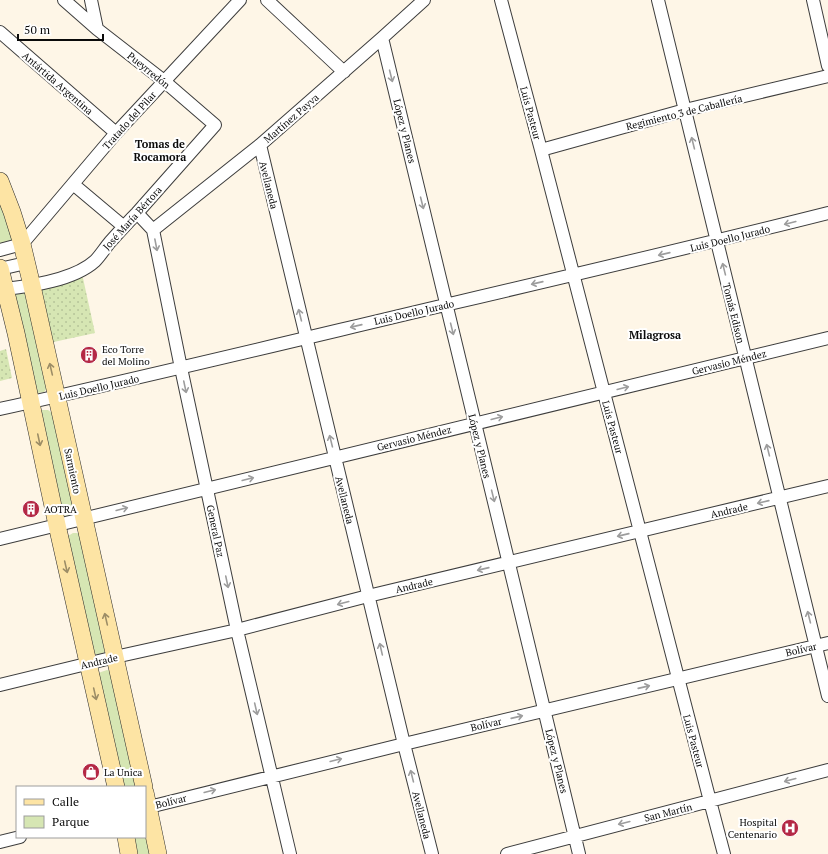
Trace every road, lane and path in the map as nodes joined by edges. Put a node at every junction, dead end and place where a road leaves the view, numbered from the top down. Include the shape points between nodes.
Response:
1 (64, 0) edge
2 (91, 0) edge
3 (240, 0) edge
4 (267, 0) edge
5 (424, 0) edge
6 (501, 0) edge
7 (658, 0) edge
8 (813, 0) edge
9 (97, 29) junction
10 (0, 32) edge
11 (382, 38) junction
12 (828, 66) edge
13 (344, 72) junction
14 (828, 76) edge
15 (164, 81) junction
16 (685, 110) junction
17 (216, 125) joint
18 (116, 133) junction
19 (260, 145) junction
20 (541, 150) junction
21 (0, 181) edge
22 (73, 184) junction
23 (137, 213) junction
24 (828, 213) edge
25 (123, 226) junction
26 (153, 230) junction
27 (717, 241) junction
28 (22, 244) junction
29 (0, 250) edge
30 (26, 263) junction
31 (0, 268) edge
32 (574, 275) junction
33 (32, 286) junction
34 (6, 289) junction
35 (446, 305) junction
36 (306, 338) junction
37 (828, 338) edge
38 (746, 358) junction
39 (181, 368) junction
40 (604, 392) junction
41 (57, 396) junction
42 (31, 402) junction
43 (0, 409) edge
44 (475, 424) junction
45 (335, 458) junction
46 (828, 486) edge
47 (206, 489) junction
48 (780, 498) junction
49 (84, 519) junction
50 (56, 525) junction
51 (640, 531) junction
52 (0, 539) edge
53 (508, 562) junction
54 (368, 596) junction
55 (238, 630) junction
56 (828, 643) edge
57 (816, 646) junction
58 (115, 657) junction
59 (88, 664) junction
60 (678, 678) junction
61 (0, 685) edge
62 (828, 696) edge
63 (544, 710) junction
64 (404, 744) junction
65 (828, 770) edge
66 (272, 776) junction
67 (116, 786) edge
68 (144, 786) edge
69 (710, 801) junction
70 (146, 802) edge
71 (574, 836) junction
72 (16, 838) edge
73 (126, 838) edge
74 (0, 842) edge
75 (130, 854) edge
76 (158, 854) edge
77 (290, 854) edge
78 (432, 854) edge
79 (507, 854) edge
80 (579, 854) edge
81 (724, 854) edge

1 - 9 street, Pueyrredón
2 - 9 street
3 - 15 street, Tratado del Pilar
4 - 13 street
5 - 11 street, Martínez Payva
6 - 20 street, Luis Pasteur
7 - 16 street, Tomás Edison
8 - 12 street
9 - 15 street, Pueyrredón
10 - 18 street, Antártida Argentina
11 - 13 street, Martínez Payva
11 -> 35 street, López y Planes
13 - 19 street, Martínez Payva
14 - 16 street, Regimiento 3 de Caballería
15 - 17 street, Pueyrredón
15 - 18 street, Tratado del Pilar
16 - 20 street, Regimiento 3 de Caballería
27 -> 16 street, Tomás Edison
17 - 23 street, José María Bértora
18 - 22 street, Tratado del Pilar
19 - 26 street, Martínez Payva
36 -> 19 street, Avellaneda
20 - 32 street, Luis Pasteur
21 - 28 main road, Sarmiento
22 - 25 street
22 - 28 street, Tratado del Pilar
23 - 25 street, José María Bértora
23 - 26 street
24 -> 27 street, Luis Doello Jurado
25 - 33 street, José María Bértora via 85,269
26 -> 39 street, General Paz
27 -> 32 street, Luis Doello Jurado
38 -> 27 street, Tomás Edison
28 - 29 street
28 - 30 main road, Sarmiento
30 - 31 street
30 - 33 main road, Sarmiento
31 - 34 main road
32 -> 35 street, Luis Doello Jurado
32 - 40 street, Luis Pasteur
33 - 34 street, José María Bértora
41 -> 33 main road, Sarmiento
34 - 42 main road
35 -> 36 street, Luis Doello Jurado
35 -> 44 street, López y Planes
36 - 39 street, Luis Doello Jurado
45 -> 36 street, Avellaneda
37 - 38 street, Gervasio Méndez
40 -> 38 street, Gervasio Méndez
48 -> 38 street, Tomás Edison
39 - 41 street, Luis Doello Jurado
39 -> 47 street, General Paz
44 -> 40 street, Gervasio Méndez
40 - 51 street, Luis Pasteur
41 - 42 street, Luis Doello Jurado
41 - 49 main road, Sarmiento
42 - 43 street, Luis Doello Jurado
42 -> 50 main road
44 - 45 street, Gervasio Méndez
44 -> 53 street, López y Planes
47 -> 45 street, Gervasio Méndez
45 - 54 street, Avellaneda
46 - 48 street, Andrade
49 -> 47 street, Gervasio Méndez
47 -> 55 street, General Paz
48 -> 51 street, Andrade
57 -> 48 street, Tomás Edison
49 - 50 street, Gervasio Méndez
58 -> 49 main road, Sarmiento
50 - 52 street, Gervasio Méndez
50 -> 59 main road
51 -> 53 street, Andrade
51 - 60 street, Luis Pasteur
53 -> 54 street, Andrade
53 - 63 street, López y Planes
54 -> 55 street, Andrade
64 -> 54 street, Avellaneda
55 - 58 street, Andrade
55 -> 66 street, General Paz
56 - 57 street, Bolívar
57 - 60 street, Bolívar
57 - 62 street, Tomás Edison
58 - 59 street, Andrade
58 - 68 main road, Sarmiento
59 - 61 street, Andrade
59 -> 67 main road
63 -> 60 street, Bolívar
60 - 69 street, Luis Pasteur
64 -> 63 street, Bolívar
63 - 71 street, López y Planes
66 -> 64 street, Bolívar
78 -> 64 street, Avellaneda
65 -> 69 street, San Martín
70 -> 66 street, Bolívar
66 - 77 street, General Paz
69 -> 71 street, San Martín
69 - 81 street, Luis Pasteur
70 - 76 main road
71 - 79 street, San Martín
71 - 80 street, López y Planes
72 - 74 street
73 - 75 main road

